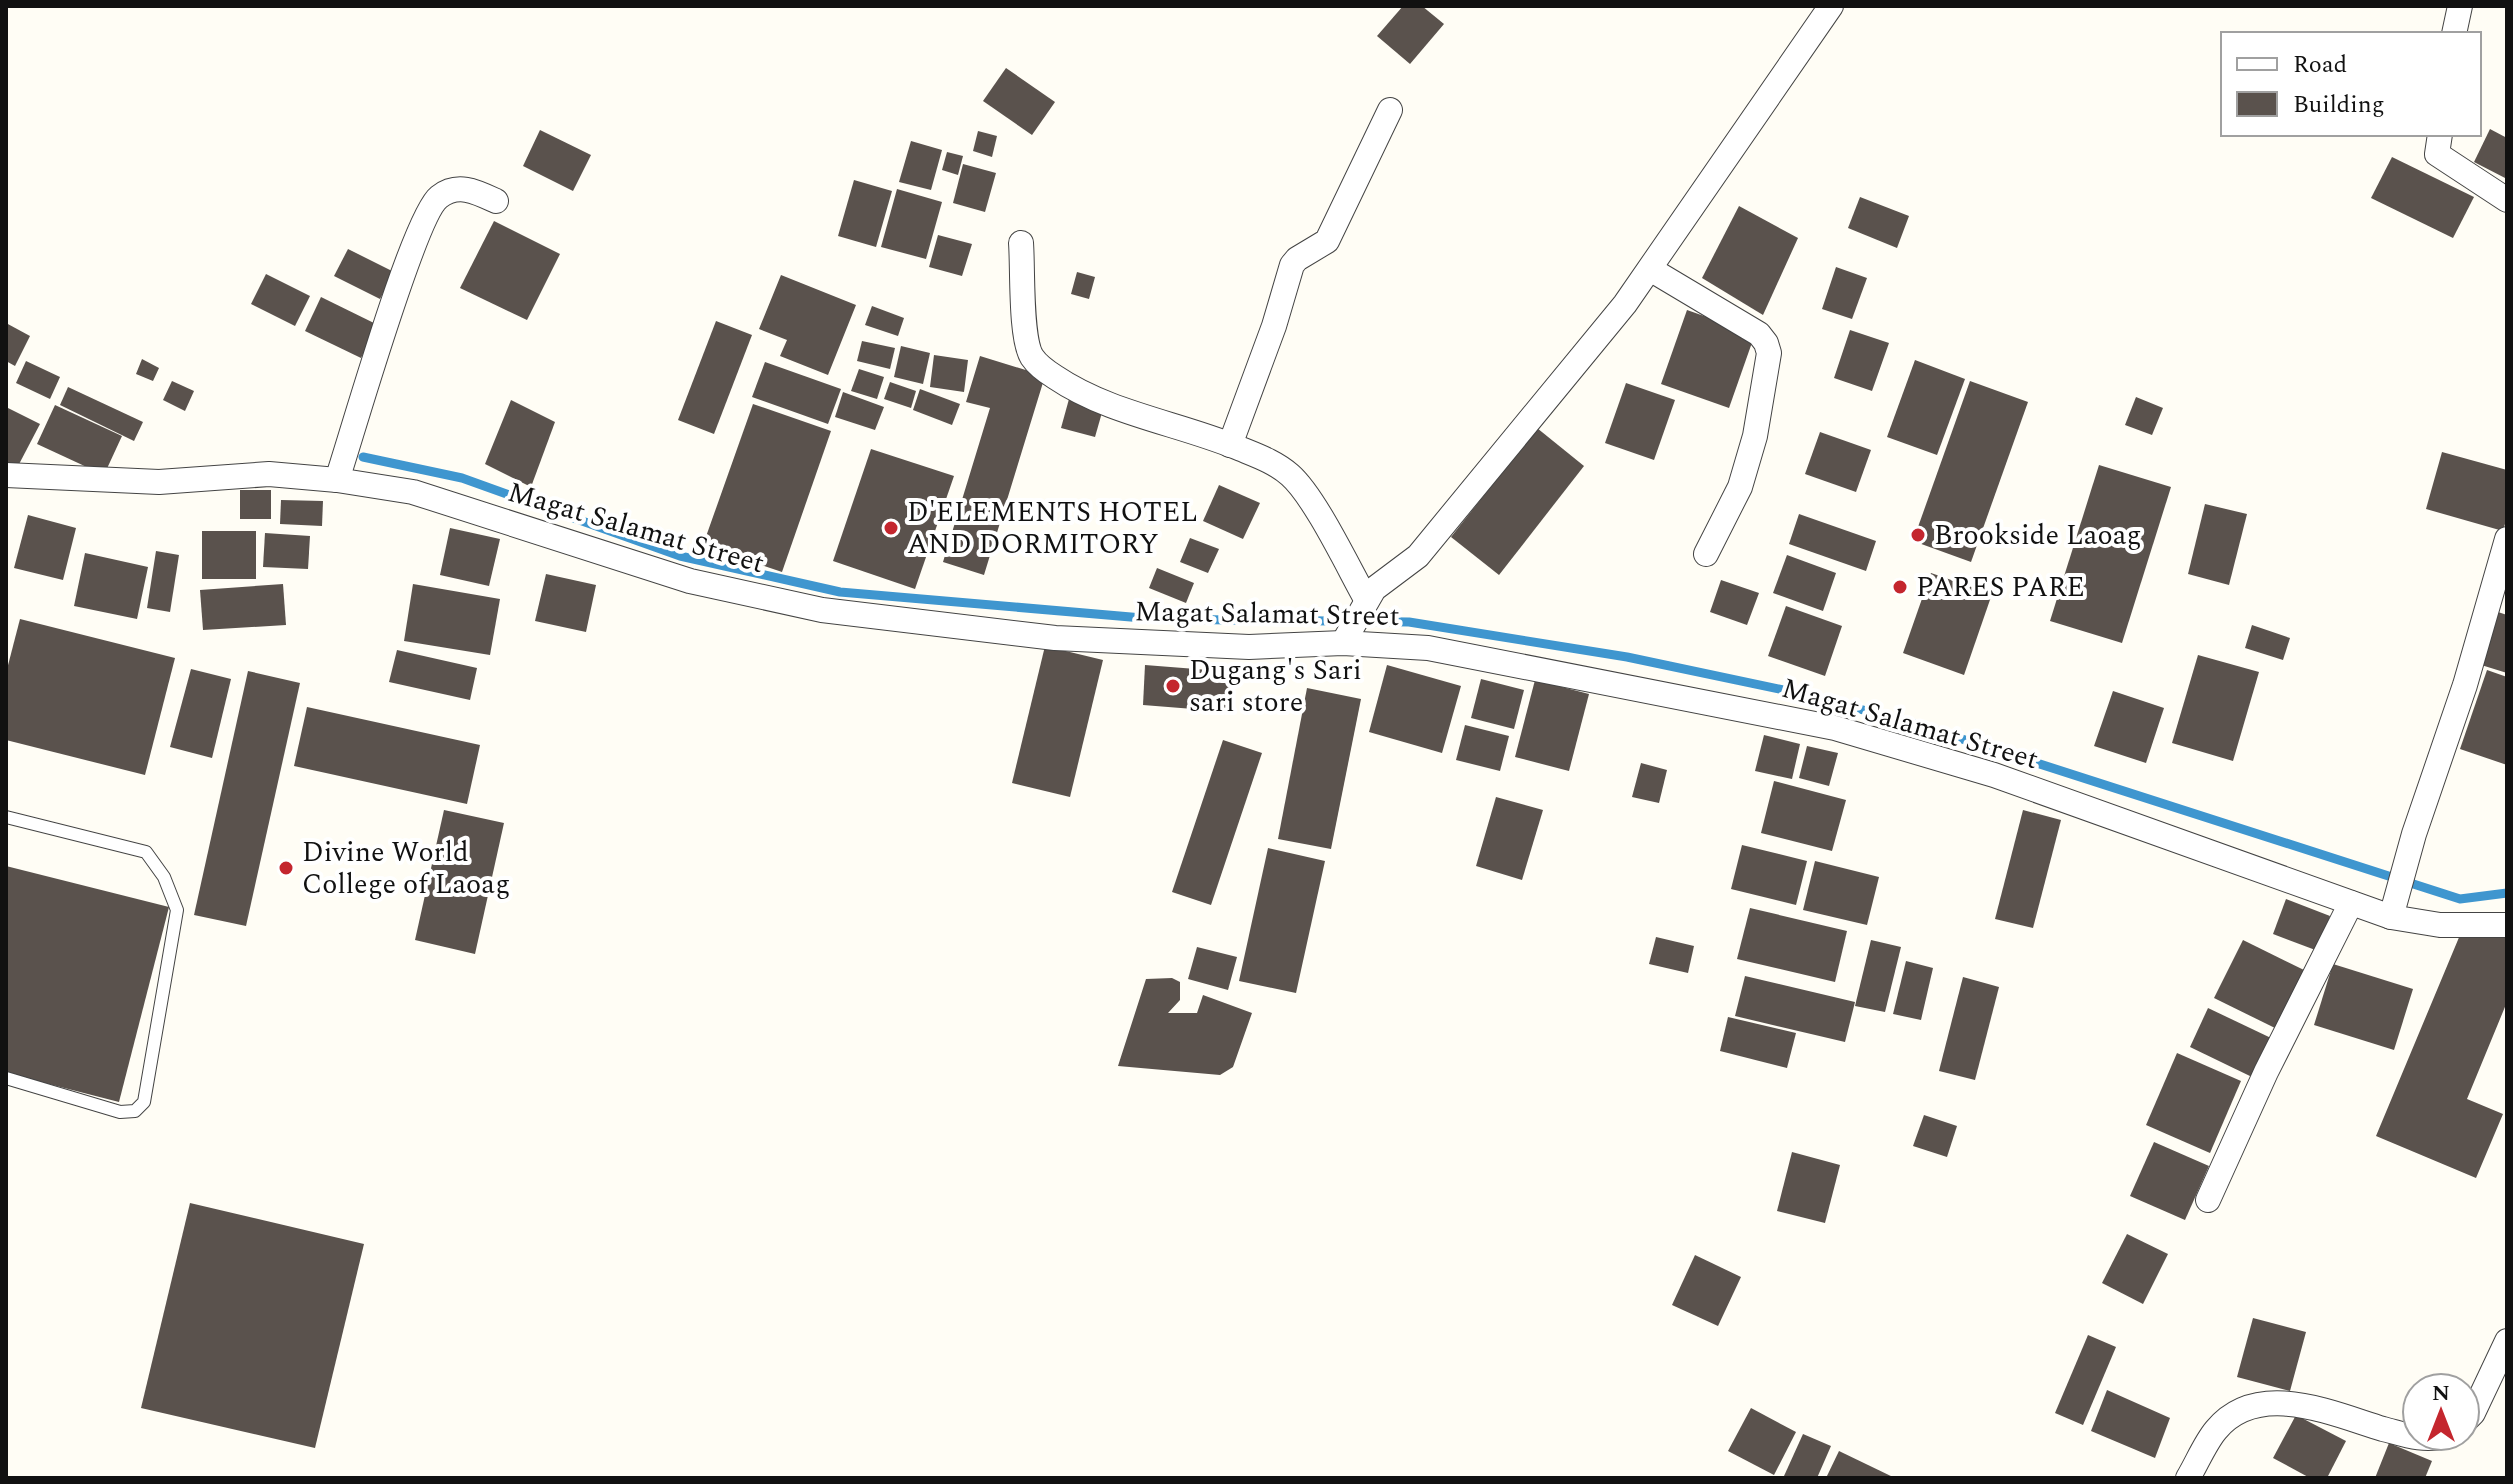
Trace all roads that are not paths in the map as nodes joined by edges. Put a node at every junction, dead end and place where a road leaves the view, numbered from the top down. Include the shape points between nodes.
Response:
1 (1831, 6) edge
2 (2460, 6) edge
3 (2454, 32) edge
4 (1390, 110) dead end
5 (2440, 136) edge
6 (2507, 200) edge
7 (496, 201) dead end
8 (1021, 243) dead end
9 (1650, 269) junction
10 (1230, 445) junction
11 (6, 475) edge
12 (337, 480) junction
13 (2507, 539) edge
14 (1706, 554) dead end
15 (1364, 604) junction
16 (1345, 639) junction
17 (6, 817) edge
18 (2351, 903) junction
19 (2394, 906) junction
20 (2507, 925) edge
21 (6, 1078) edge
22 (2208, 1200) dead end
23 (2507, 1341) edge
24 (2481, 1396) edge
25 (2401, 1434) edge
26 (2188, 1478) edge

1 - 9 street
2 - 3 street
4 - 10 street via 1327,241 1292,265
5 - 6 street via 2437,154
7 - 12 street via 471,189 453,189 428,209
8 - 10 street via 1026,337 1031,356 1042,369 1107,403
9 - 14 street via 1759,334 1769,353 1740,487
9 - 15 street via 1418,556 1374,589
10 - 15 street via 1292,476
11 - 12 street, Magat Salamat Street via 159,482 269,474
12 - 16 street, Magat Salamat Street via 413,492 690,581 822,610 1055,638 1249,647
13 - 19 street
15 - 16 street
16 - 18 street, Magat Salamat Street via 1428,648 1835,728 1994,775
17 - 21 lane via 146,852 164,877 177,910 144,1102 135,1111 120,1112
18 - 19 street, Magat Salamat Street
18 - 22 street
19 - 20 street, Magat Salamat Street via 2440,925
23 - 24 street
25 - 26 street via 2306,1406 2253,1406 2216,1430

